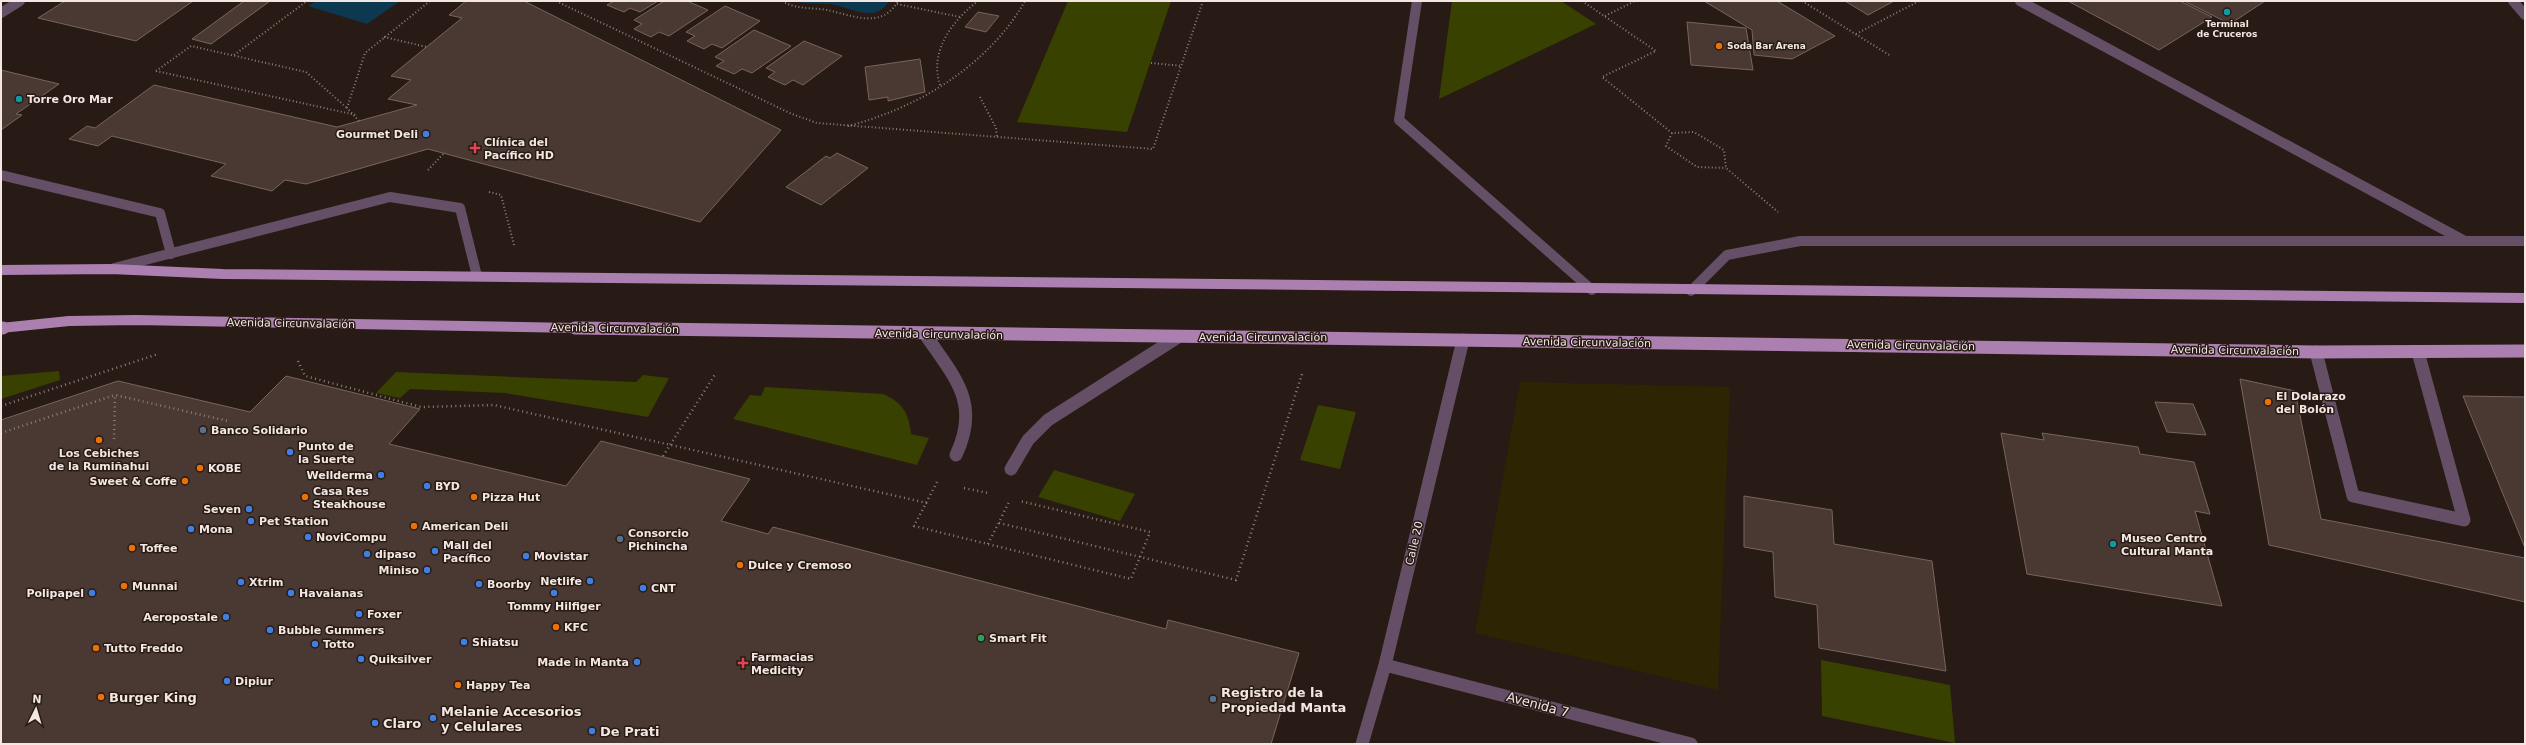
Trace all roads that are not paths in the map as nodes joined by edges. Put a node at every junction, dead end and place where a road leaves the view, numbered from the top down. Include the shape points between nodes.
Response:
1 (20, 1) edge
2 (1417, 1) edge
3 (2020, 1) edge
4 (2514, 1) edge
5 (2525, 3) edge
6 (1, 13) edge
7 (2525, 15) edge
8 (1, 175) edge
9 (2464, 240) junction
10 (2525, 241) edge
11 (171, 254) junction
12 (111, 269) junction
13 (1, 270) edge
14 (477, 276) junction
15 (1592, 290) junction
16 (1691, 291) junction
17 (2525, 298) edge
18 (1, 328) edge
19 (925, 334) junction
20 (1178, 337) junction
21 (1463, 340) junction
22 (2525, 351) edge
23 (2316, 352) junction
24 (2418, 352) junction
25 (956, 455) dead end
26 (1011, 469) dead end
27 (1385, 665) junction
28 (1362, 744) edge
29 (1691, 744) edge

1 - 6 street
2 - 15 street via 1399,120
3 - 9 street
4 - 5 street
4 - 7 street
8 - 11 street via 160,213
9 - 10 street
9 - 16 street via 1800,241 1727,255
11 - 12 street
11 - 14 street via 390,196 460,208
12 - 13 main road
12 - 14 main road via 223,274
14 - 15 main road via 939,279
15 - 16 main road
16 - 17 main road
18 - 19 main road, Avenida Circunvalación via 69,321 136,320
19 - 20 main road, Avenida Circunvalación
19 - 25 street via 965,402 967,421
20 - 21 main road, Avenida Circunvalación
20 - 26 street via 1036,428
21 - 23 main road, Avenida Circunvalación
21 - 27 street, Calle 20
22 - 24 main road, Avenida Circunvalación
23 - 24 main road, Avenida Circunvalación
23 - 24 street via 2353,496 2464,520
27 - 28 street, Calle 20
27 - 29 street, Avenida 7

